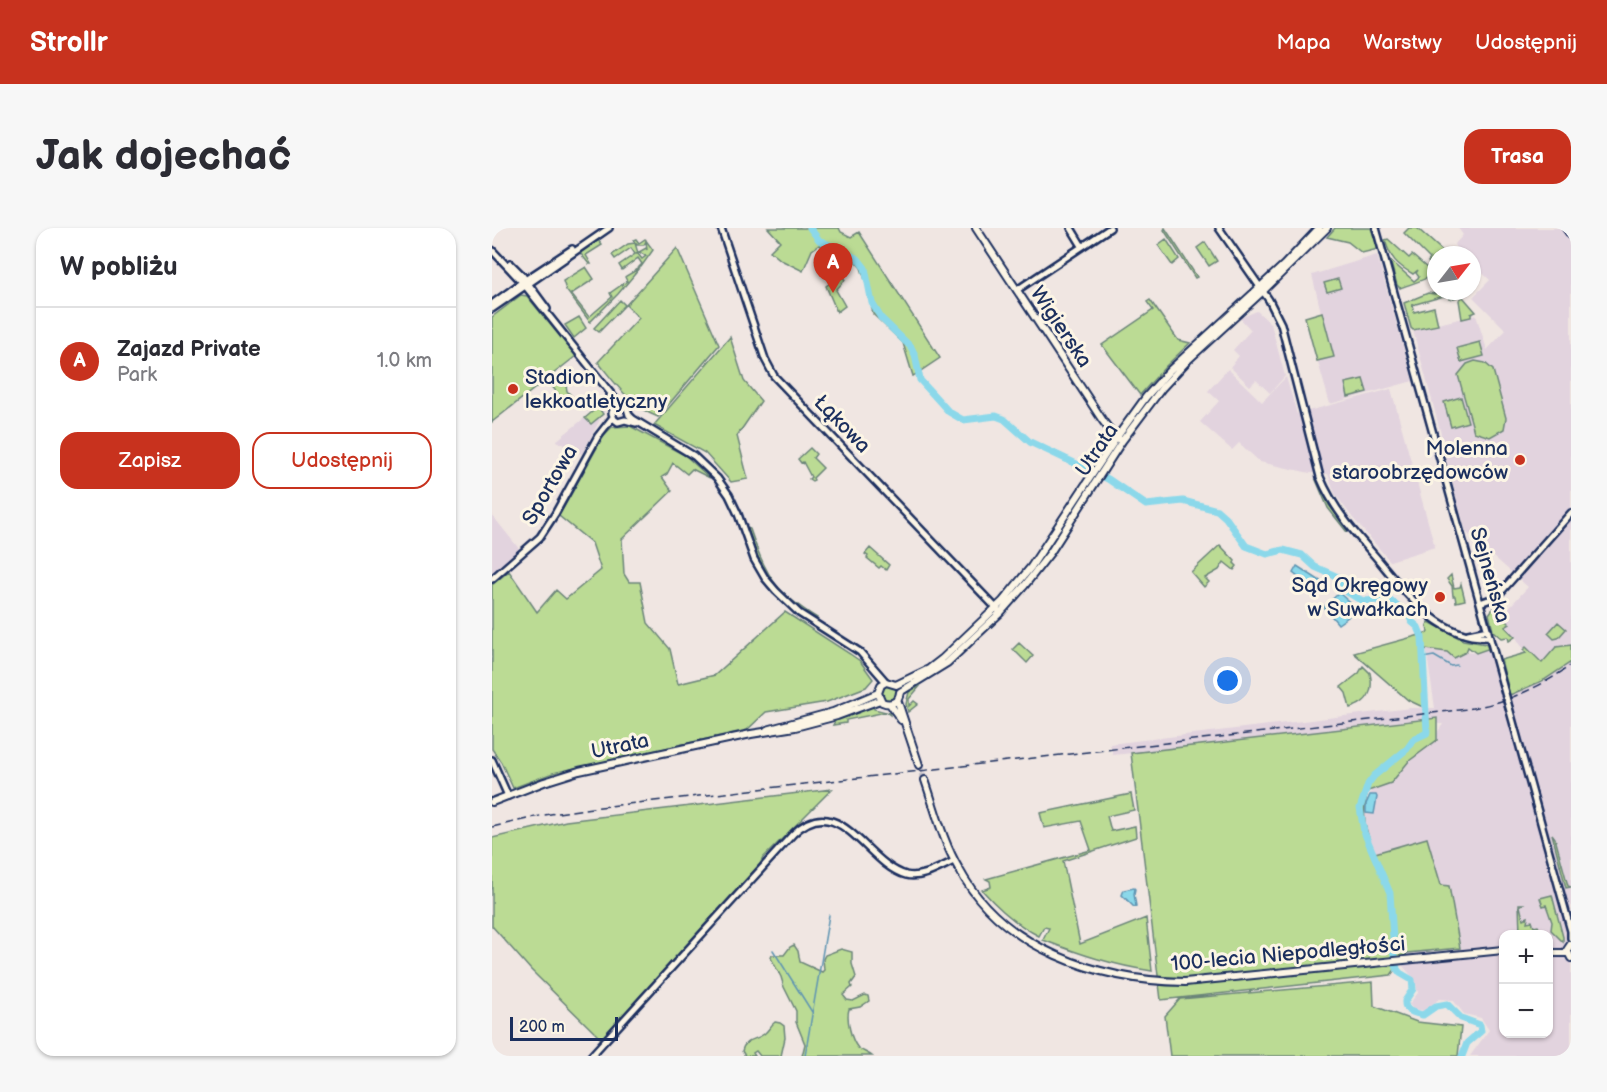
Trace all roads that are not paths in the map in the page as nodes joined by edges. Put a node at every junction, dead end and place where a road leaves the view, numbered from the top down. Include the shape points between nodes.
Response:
1 (604, 228) edge
2 (609, 228) edge
3 (721, 228) edge
4 (976, 228) edge
5 (1071, 228) edge
6 (1110, 228) edge
7 (1219, 228) edge
8 (1319, 228) edge
9 (1327, 228) edge
10 (1376, 228) edge
11 (1566, 228) edge
12 (1571, 236) edge
13 (1082, 246) junction
14 (492, 248) edge
15 (525, 283) junction
16 (1017, 290) junction
17 (1261, 290) junction
18 (492, 304) edge
19 (492, 309) edge
20 (617, 406) junction
21 (627, 418) junction
22 (615, 419) junction
23 (1120, 439) junction
24 (1571, 513) edge
25 (492, 579) edge
26 (1480, 603) junction
27 (998, 610) junction
28 (1488, 630) junction
29 (1458, 631) junction
30 (1490, 637) junction
31 (884, 684) junction
32 (896, 685) junction
33 (900, 692) junction
34 (879, 696) junction
35 (897, 699) junction
36 (890, 704) junction
37 (911, 742) junction
38 (492, 760) edge
39 (919, 765) tunnel mouth
40 (925, 780) tunnel mouth
41 (508, 796) junction
42 (492, 802) edge
43 (954, 861) junction
44 (1571, 931) edge
45 (1571, 938) edge
46 (1499, 950) edge
47 (1568, 951) edge
48 (1553, 952) edge
49 (591, 1056) edge

1 - 15 street
2 - 15 street
3 - 27 street, Łąkowa via 774,376
4 - 16 main road, Wigierska
5 - 13 street
6 - 13 street
7 - 17 street
8 - 17 main road, Utrata
9 - 17 main road, Utrata
10 - 26 street, Sejneńska
11 - 12 street
13 - 16 street
14 - 15 street
15 - 18 street
15 - 19 street
15 - 20 street
16 - 23 main road, Wigierska via 1103,421
17 - 23 main road, Utrata via 1174,375
17 - 29 street via 1281,324 1328,497 1418,607
20 - 21 street via 627,408
20 - 22 street
21 - 22 street
21 - 31 street via 688,452 713,473 733,502 754,559 770,585 799,613 860,652
22 - 25 street, Sportowa via 598,436 540,537
23 - 27 main road, Utrata via 1050,553 1026,585
24 - 26 street via 1500,593
26 - 28 street, Sejneńska
27 - 32 main road, Utrata via 942,659
27 - 33 main road, Utrata via 946,663
28 - 29 street via 1472,634
28 - 30 street, Sejneńska
29 - 30 street via 1472,637
30 - 44 street, Sejneńska
31 - 32 main road
31 - 34 main road
32 - 33 main road
33 - 35 main road
34 - 36 main road
34 - 41 main road, Utrata via 810,723 579,771
35 - 36 main road
35 - 37 main road
36 - 37 main road
37 - 39 main road
38 - 41 street
40 - 43 main road, 100-lecia Niepodległości
41 - 42 main road, Utrata
43 - 46 main road, 100-lecia Niepodległości via 982,903 1014,932 1098,970 1156,982
43 - 49 street via 918,876 905,875 840,824 823,819 804,825
44 - 45 street, Sejneńska
47 - 48 main road

